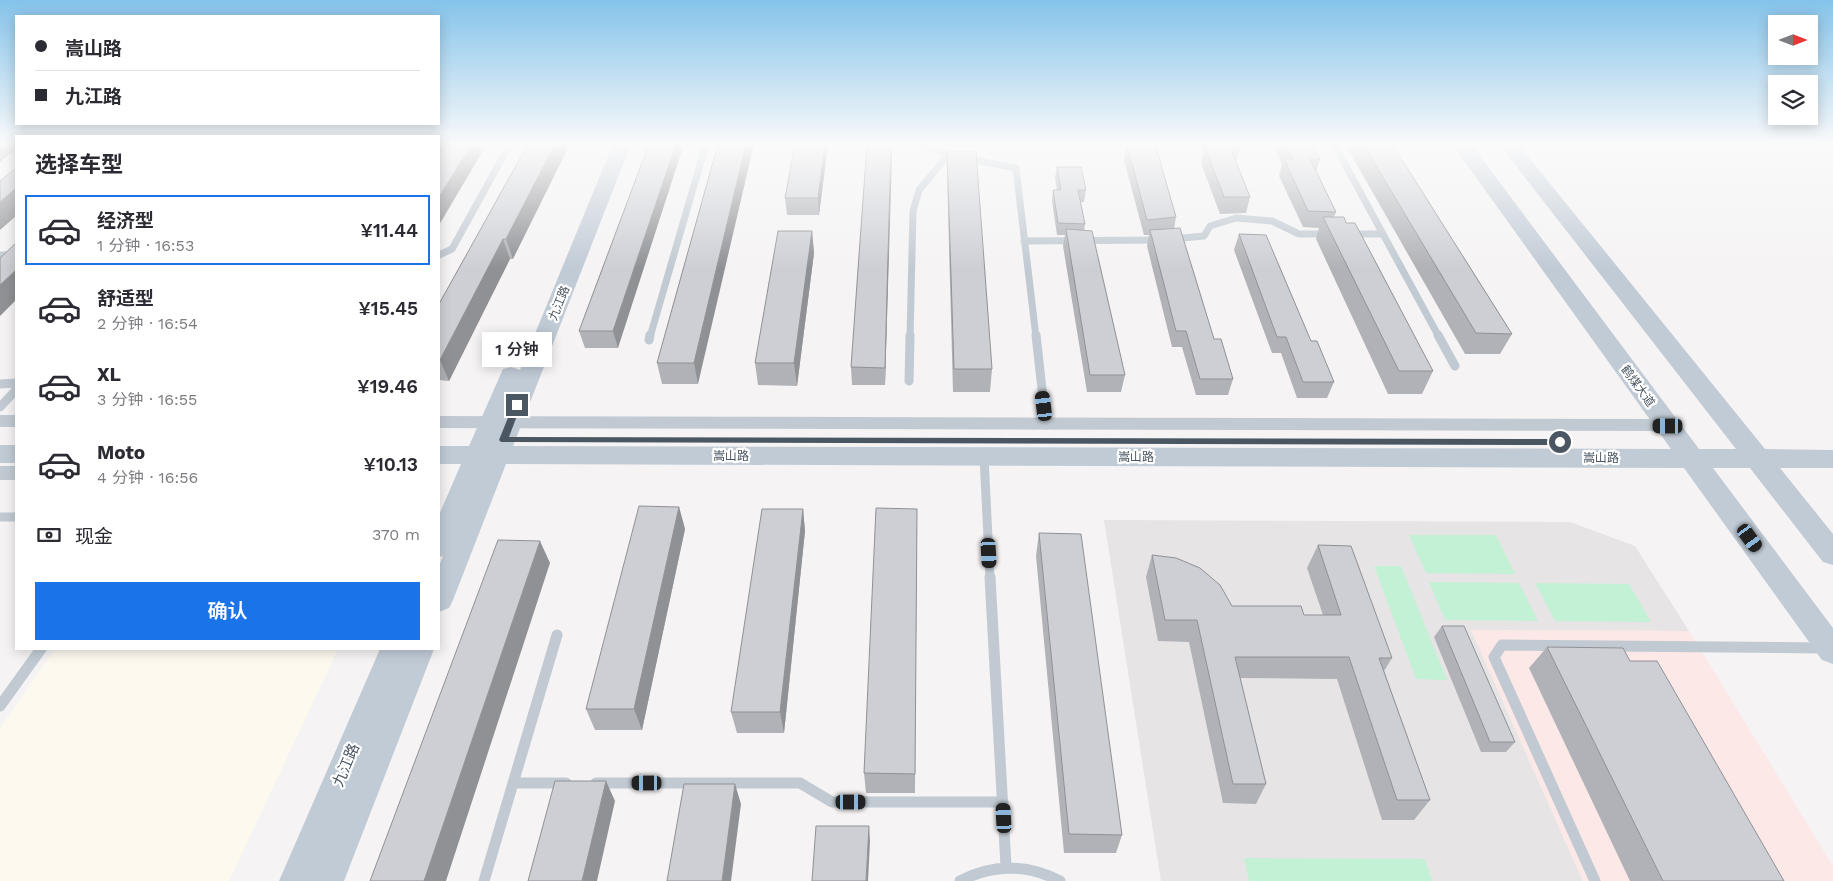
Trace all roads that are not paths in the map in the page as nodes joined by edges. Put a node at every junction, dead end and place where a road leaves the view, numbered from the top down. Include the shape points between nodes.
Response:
1 (487, 185) edge
2 (590, 185) edge
3 (602, 185) edge
4 (694, 185) edge
5 (923, 185) edge
6 (1018, 185) edge
7 (1356, 185) edge
8 (1491, 185) edge
9 (1541, 185) edge
10 (1336, 234) edge
11 (1346, 234) edge
12 (1383, 234) junction
13 (1024, 241) junction
14 (440, 254) edge
15 (0, 255) edge
16 (15, 255) edge
17 (648, 340) dead end
18 (1455, 366) dead end
19 (909, 381) dead end
20 (15, 383) edge
21 (0, 384) edge
22 (15, 391) edge
23 (0, 407) edge
24 (0, 421) edge
25 (15, 421) edge
26 (440, 423) edge
27 (1046, 425) junction
28 (0, 439) edge
29 (15, 439) edge
30 (1680, 442) junction
31 (1833, 443) edge
32 (473, 445) edge
33 (1751, 451) junction
34 (0, 454) edge
35 (15, 454) edge
36 (984, 457) junction
37 (1833, 459) edge
38 (0, 473) edge
39 (15, 473) edge
40 (8, 517) edge
41 (0, 526) edge
42 (440, 543) edge
43 (1833, 554) edge
44 (440, 595) edge
45 (557, 634) dead end
46 (1832, 649) edge
47 (40, 650) edge
48 (396, 650) edge
49 (419, 650) edge
50 (0, 706) edge
51 (513, 783) junction
52 (1003, 802) junction
53 (1006, 866) junction
54 (298, 881) edge
55 (326, 881) edge
56 (484, 881) edge
57 (960, 881) edge
58 (1060, 881) edge
59 (1595, 881) edge

1 - 14 lane via 452,249
2 - 32 street, 九江路
3 - 32 street, 九江路
4 - 17 lane
5 - 19 lane via 912,211
6 - 13 lane
7 - 12 lane
8 - 30 street, 鹤煤大道
9 - 33 street
10 - 13 lane via 1299,234 1272,221 1236,218 1210,226 1204,236 1140,241
11 - 12 lane
12 - 18 lane
13 - 27 lane
15 - 16 lane
20 - 21 lane
22 - 23 lane
24 - 25 street
26 - 32 street
27 - 30 street
27 - 32 street
28 - 29 street
30 - 32 street, 嵩山路
30 - 33 street, 嵩山路
30 - 36 street, 嵩山路
30 - 46 street, 鹤煤大道
31 - 33 street, 嵩山路
32 - 36 street, 嵩山路
32 - 42 street, 九江路
32 - 44 street, 九江路
33 - 37 street, 嵩山路
33 - 43 street
34 - 35 street
36 - 52 lane
38 - 39 street
40 - 41 lane
45 - 51 lane
46 - 59 lane via 1502,646 1494,657
47 - 50 lane
48 - 54 street, 九江路
49 - 55 street, 九江路
51 - 52 lane via 800,783 832,802
51 - 56 lane
52 - 53 lane
53 - 57 lane via 971,874
53 - 58 lane via 1051,875

